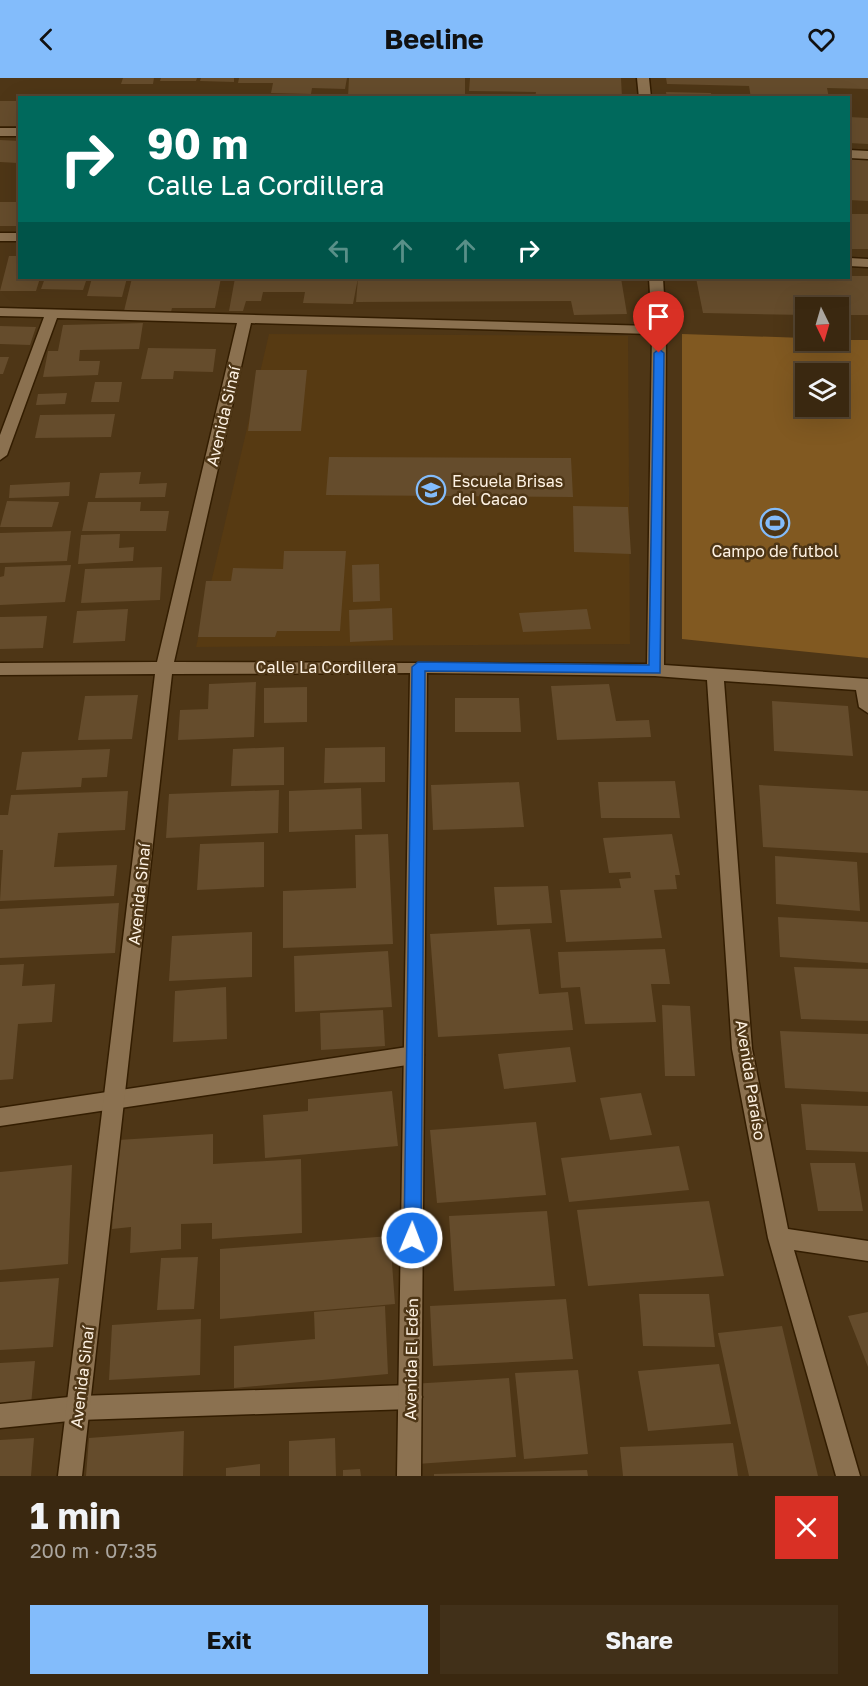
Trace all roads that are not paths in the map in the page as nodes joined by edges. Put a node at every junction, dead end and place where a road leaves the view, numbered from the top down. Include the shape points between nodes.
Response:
1 (644, 78) edge
2 (645, 96) edge
3 (0, 132) edge
4 (18, 132) edge
5 (850, 154) edge
6 (868, 154) edge
7 (0, 237) edge
8 (18, 237) edge
9 (850, 262) edge
10 (868, 263) edge
11 (656, 279) edge
12 (0, 312) edge
13 (52, 313) junction
14 (246, 319) junction
15 (659, 330) junction
16 (0, 455) edge
17 (418, 667) junction
18 (0, 669) edge
19 (164, 669) junction
20 (655, 670) junction
21 (716, 674) junction
22 (866, 685) edge
23 (868, 707) edge
24 (414, 1055) junction
25 (116, 1099) junction
26 (0, 1118) edge
27 (779, 1238) junction
28 (868, 1251) edge
29 (410, 1397) junction
30 (79, 1408) junction
31 (0, 1416) edge
32 (70, 1476) edge
33 (409, 1476) edge
34 (848, 1476) edge

1 - 2 street
3 - 4 street
5 - 6 street
7 - 8 street
9 - 10 street
11 - 15 street
12 - 13 street
13 - 14 street
13 - 16 street
14 - 15 street
14 - 19 street, Avenida Sinaí
15 - 20 street
17 - 19 street, Calle La Cordillera
17 - 20 street, Calle La Cordillera
17 - 24 street, Avenida El Edén
18 - 19 street, Calle La Cordillera
19 - 25 street, Avenida Sinaí
20 - 21 street, Calle La Cordillera
21 - 22 street, Calle La Cordillera
21 - 27 street, Avenida Paraíso via 742,1049
22 - 23 street
24 - 25 street
24 - 29 street, Avenida El Edén
25 - 26 street
25 - 30 street, Avenida Sinaí
27 - 28 street
27 - 34 street, Avenida Paraíso
29 - 30 street
29 - 33 street, Avenida El Edén
30 - 31 street
30 - 32 street, Avenida Sinaí

